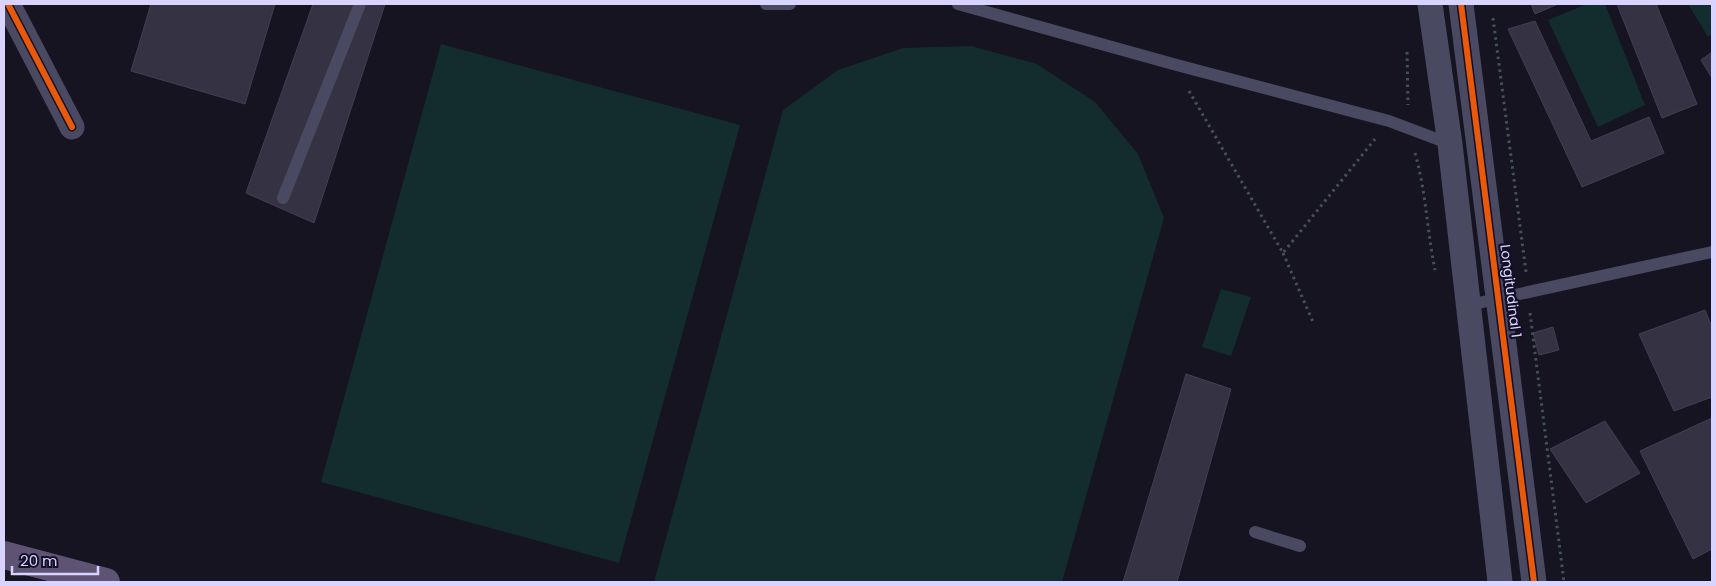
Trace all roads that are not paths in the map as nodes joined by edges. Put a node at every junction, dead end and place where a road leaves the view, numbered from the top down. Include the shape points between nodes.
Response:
1 (8, 4) edge
2 (360, 4) edge
3 (766, 4) edge
4 (790, 4) edge
5 (958, 4) edge
6 (1430, 4) edge
7 (1461, 4) edge
8 (72, 127) dead end
9 (1450, 144) junction
10 (283, 198) dead end
11 (1712, 252) edge
12 (1500, 298) junction
13 (1469, 305) junction
14 (1255, 532) dead end
15 (1300, 546) dead end
16 (4, 555) edge
17 (106, 582) edge
18 (1500, 582) edge
19 (1534, 582) edge

1 - 8 street
2 - 10 lane
3 - 4 lane
5 - 9 lane via 1389,121
6 - 9 street
7 - 12 street, Longitudinal 1
9 - 13 street
11 - 12 lane
12 - 13 lane
12 - 19 street, Longitudinal 1
13 - 18 street
14 - 15 lane
16 - 17 main road

